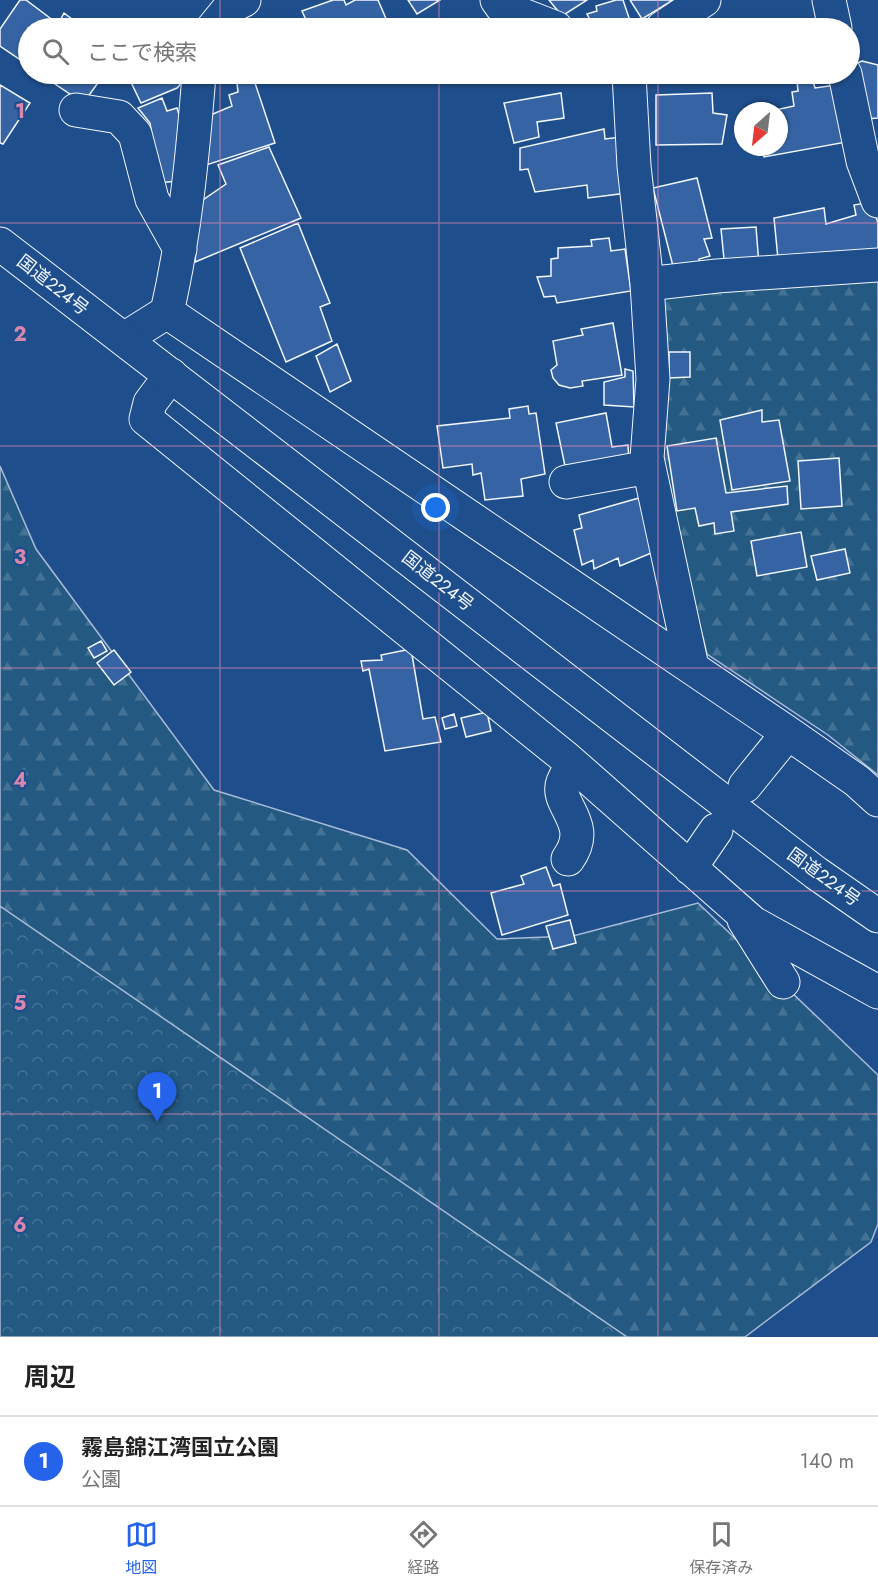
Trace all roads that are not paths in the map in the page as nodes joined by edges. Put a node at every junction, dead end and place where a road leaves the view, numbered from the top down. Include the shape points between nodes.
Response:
1 (243, 0) edge
2 (497, 0) edge
3 (704, 0) edge
4 (829, 0) edge
5 (221, 18) edge
6 (530, 18) edge
7 (677, 18) edge
8 (833, 18) edge
9 (198, 84) edge
10 (629, 84) edge
11 (847, 84) edge
12 (76, 110) dead end
13 (878, 201) edge
14 (0, 244) edge
15 (180, 249) junction
16 (878, 266) edge
17 (647, 284) junction
18 (167, 312) junction
19 (124, 339) junction
20 (171, 375) junction
21 (649, 467) junction
22 (566, 482) dead end
23 (692, 667) junction
24 (788, 733) junction
25 (574, 765) junction
26 (871, 783) edge
27 (746, 786) dead end
28 (716, 830) dead end
29 (568, 859) dead end
30 (690, 868) junction
31 (736, 908) junction
32 (878, 916) edge
33 (783, 982) dead end
34 (878, 992) edge

1 - 5 main road
2 - 6 main road via 502,7
3 - 7 main road
4 - 8 main road
9 - 15 main road
10 - 17 main road
11 - 13 main road via 863,161
12 - 15 main road via 118,117 135,134 152,199
14 - 19 main road, 国道224号
15 - 18 main road
16 - 17 main road
17 - 21 main road via 653,379
18 - 19 main road
18 - 23 main road
19 - 20 main road, 国道224号
20 - 25 main road via 150,403 146,419
20 - 32 main road, 国道224号 via 816,873
21 - 22 main road
21 - 23 main road
23 - 24 main road
24 - 26 main road
24 - 27 main road
25 - 29 main road via 562,783 563,797 575,819 577,839
25 - 30 main road
28 - 30 main road
30 - 31 main road
31 - 33 main road
31 - 34 main road via 753,924

